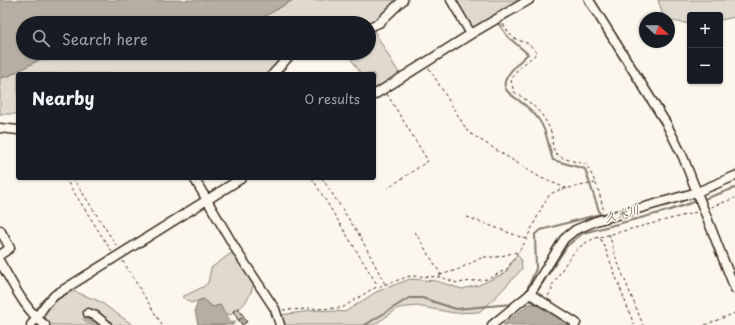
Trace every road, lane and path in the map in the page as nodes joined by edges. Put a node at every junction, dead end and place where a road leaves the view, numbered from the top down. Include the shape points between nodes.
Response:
1 (403, 0) edge
2 (451, 0) edge
3 (529, 0) edge
4 (589, 0) edge
5 (499, 17) junction
6 (376, 24) edge
7 (471, 34) junction
8 (286, 60) edge
9 (425, 63) junction
10 (275, 72) edge
11 (384, 89) junction
12 (376, 94) edge
13 (0, 128) edge
14 (16, 130) edge
15 (735, 176) edge
16 (66, 180) edge
17 (74, 180) edge
18 (195, 180) edge
19 (239, 180) edge
20 (313, 180) edge
21 (323, 180) edge
22 (596, 183) junction
23 (388, 188) dead end
24 (569, 189) junction
25 (697, 193) junction
26 (735, 198) edge
27 (207, 200) junction
28 (704, 210) junction
29 (467, 218) dead end
30 (605, 218) junction
31 (0, 230) edge
32 (415, 232) dead end
33 (609, 233) junction
34 (599, 237) junction
35 (526, 239) junction
36 (518, 252) junction
37 (0, 255) edge
38 (119, 255) junction
39 (0, 262) edge
40 (440, 275) junction
41 (440, 277) junction
42 (386, 284) junction
43 (378, 286) junction
44 (735, 289) edge
45 (530, 294) junction
46 (544, 302) junction
47 (276, 311) junction
48 (88, 313) dead end
49 (735, 313) edge
50 (33, 321) edge
51 (45, 325) edge
52 (107, 325) edge
53 (162, 325) edge
54 (280, 325) edge
55 (492, 325) edge
56 (575, 325) edge
57 (634, 325) edge
58 (643, 325) edge
59 (705, 325) edge

1 - 6 street
2 - 7 street
3 - 5 street
4 - 25 street via 666,123
5 - 7 street
5 - 22 path via 512,36 529,44 537,54 515,73 511,81 514,92 534,104 542,115 551,132 556,153 587,165
7 - 9 street
8 - 10 street
9 - 11 street
9 - 24 path via 468,132 541,178
11 - 12 street
11 - 23 path via 428,161
13 - 14 street
15 - 25 street
16 - 38 path
17 - 38 path via 112,239
18 - 27 street
19 - 27 street
20 - 43 path
21 - 42 path via 361,238
22 - 24 path
22 - 30 path
24 - 35 path via 553,192 547,197
25 - 28 street
25 - 30 street
26 - 28 path
27 - 38 street
27 - 47 street
28 - 33 path
28 - 44 street
29 - 35 path
30 - 45 street via 580,226 568,234
31 - 37 street via 10,248
32 - 40 path
33 - 34 path
33 - 58 path via 616,258
34 - 46 path via 584,242 574,250
34 - 57 path
35 - 36 path
36 - 40 path via 483,257
36 - 41 path via 507,269 488,280 457,284
38 - 50 street via 55,295
38 - 53 path
39 - 50 street
40 - 41 path
41 - 42 path via 410,276
42 - 43 path
43 - 47 path via 342,308
45 - 46 street
45 - 55 street
46 - 56 street via 576,323
47 - 54 street
48 - 52 street
49 - 59 path
50 - 51 street

